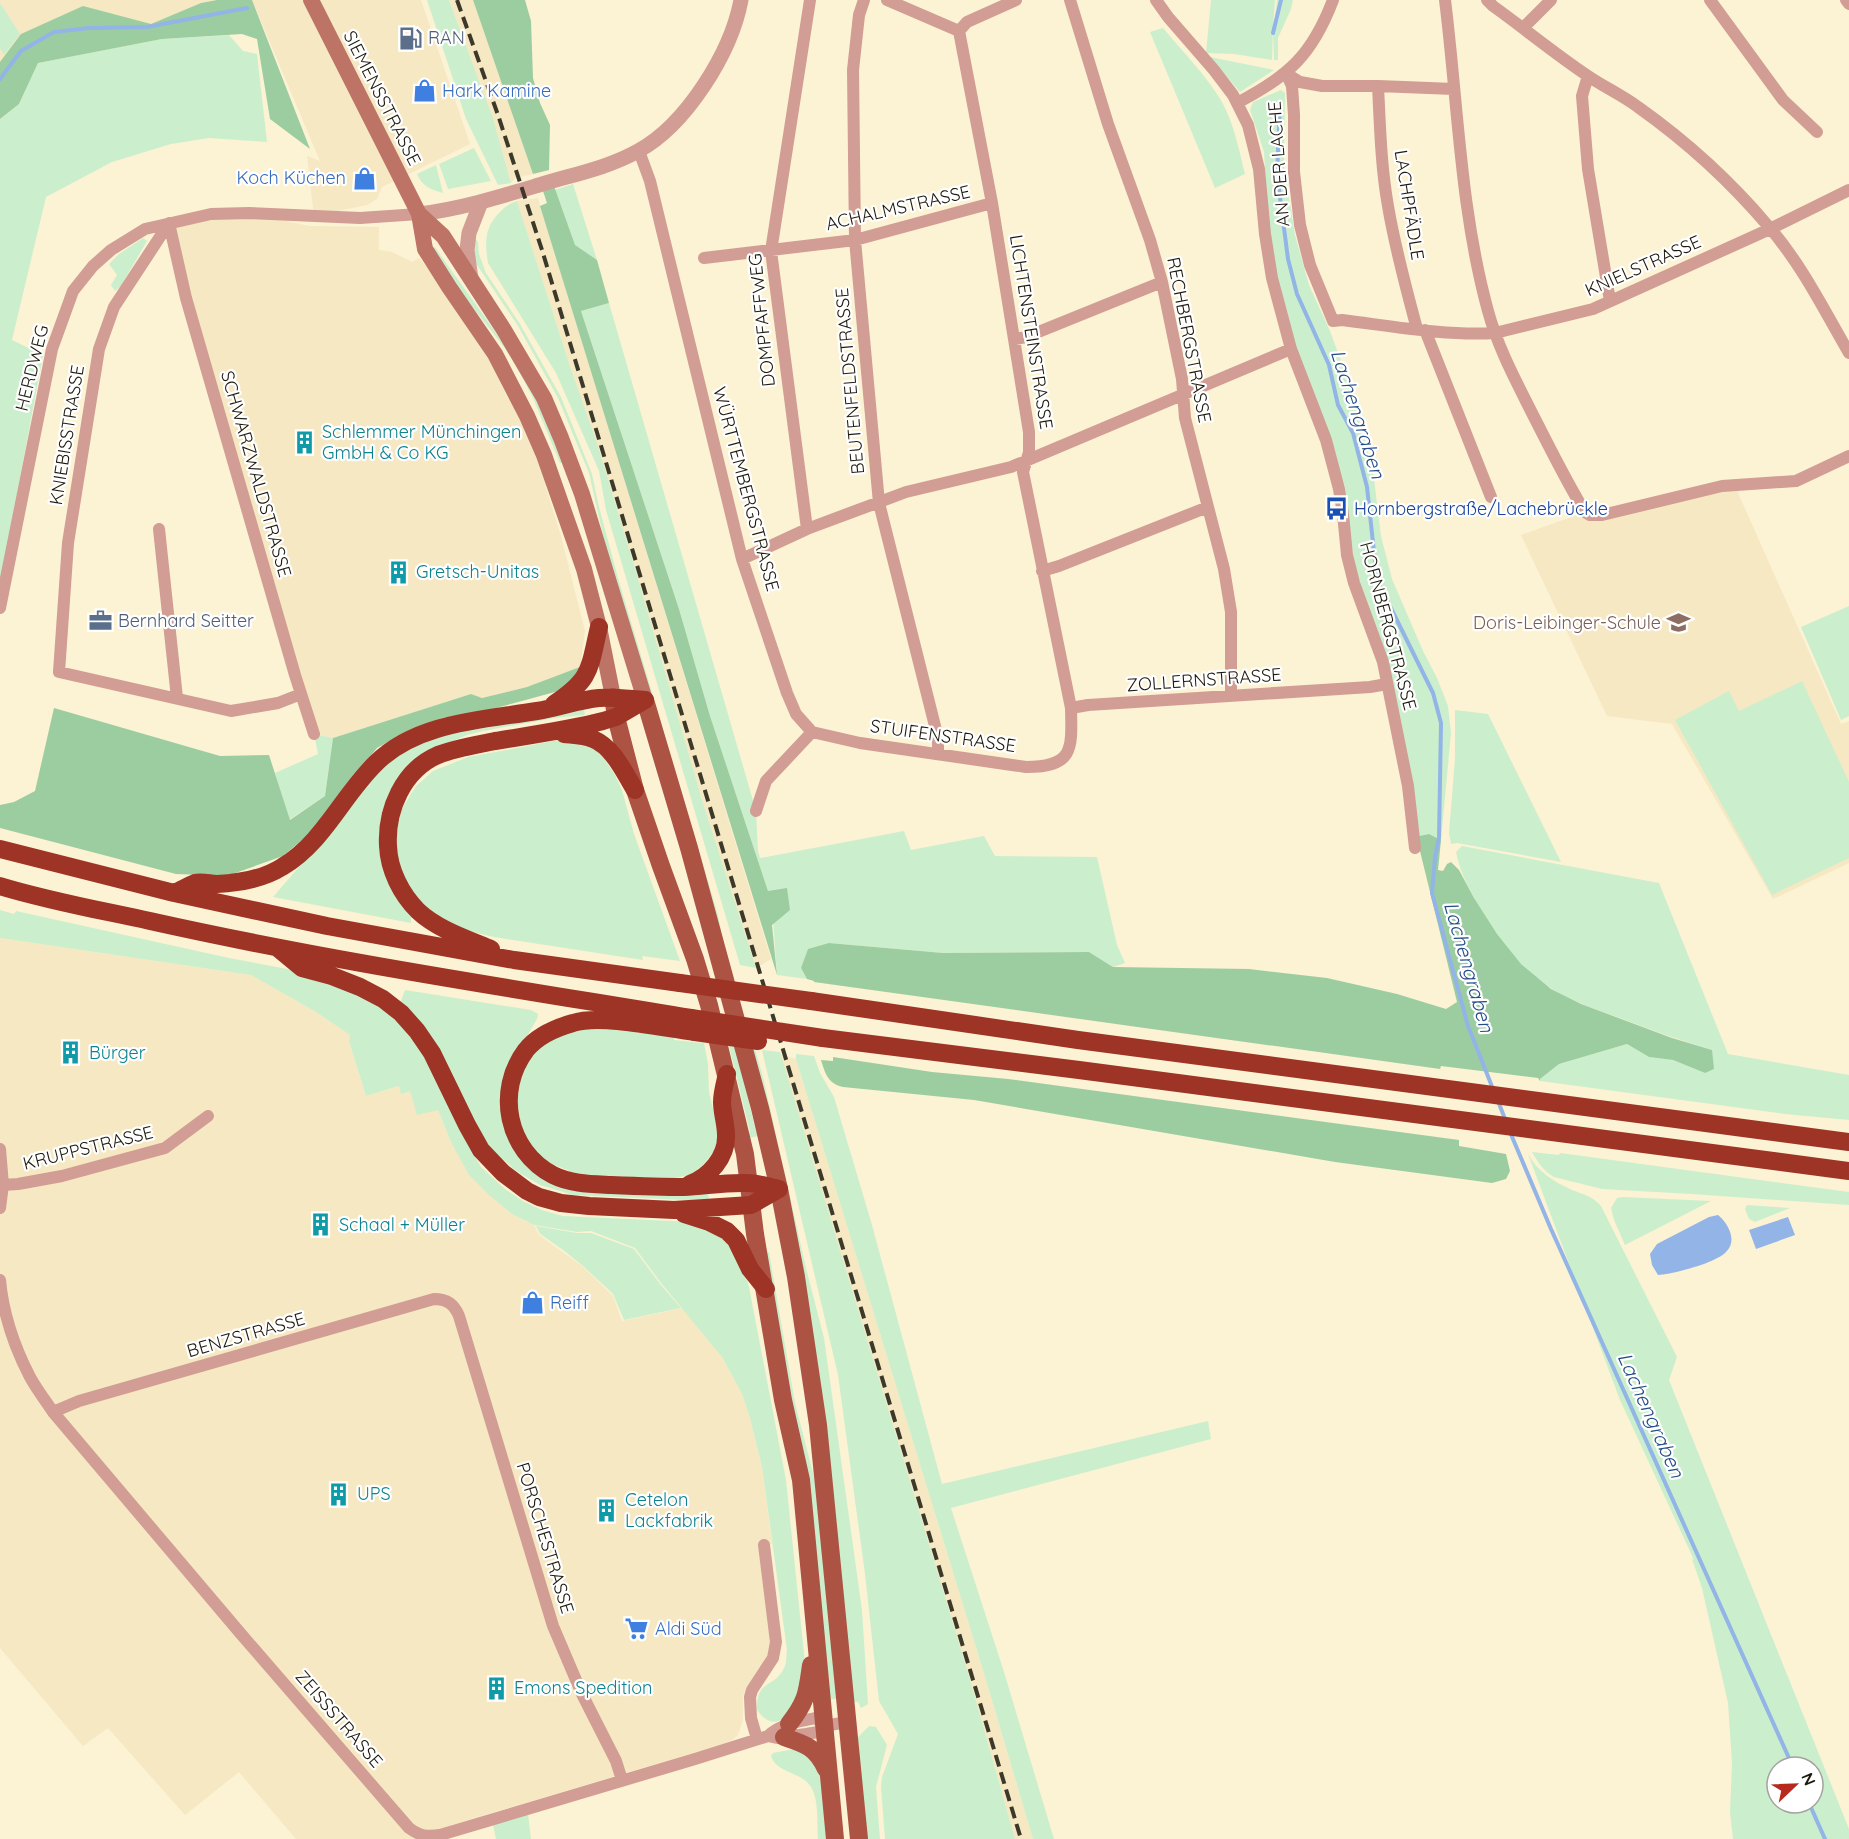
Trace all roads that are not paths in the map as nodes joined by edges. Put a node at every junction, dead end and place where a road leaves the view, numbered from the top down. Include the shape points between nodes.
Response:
1 (311, 0) edge
2 (741, 0) edge
3 (810, 0) edge
4 (864, 0) edge
5 (887, 0) edge
6 (1016, 0) edge
7 (1070, 0) edge
8 (1156, 0) edge
9 (1333, 0) edge
10 (1445, 0) edge
11 (1487, 0) edge
12 (1551, 0) edge
13 (1710, 0) edge
14 (1846, 0) edge
15 (1849, 4) edge
16 (1523, 28) junction
17 (958, 31) junction
18 (1286, 73) junction
19 (1588, 76) junction
20 (1378, 86) junction
21 (1454, 89) junction
22 (1237, 103) junction
23 (1817, 132) dead end
24 (639, 151) junction
25 (1849, 189) edge
26 (481, 202) junction
27 (992, 203) junction
28 (419, 214) junction
29 (169, 223) junction
30 (1770, 228) junction
31 (855, 240) junction
32 (771, 251) junction
33 (704, 258) dead end
34 (471, 279) junction
35 (1162, 282) junction
36 (1610, 301) junction
37 (1333, 321) joint
38 (1421, 329) junction
39 (1495, 333) junction
40 (1015, 339) junction
41 (1291, 349) junction
42 (1849, 353) edge
43 (1184, 395) junction
44 (544, 455) junction
45 (1849, 456) edge
46 (1026, 461) junction
47 (571, 464) junction
48 (1491, 497) dead end
49 (879, 503) junction
50 (1208, 507) junction
51 (159, 529) dead end
52 (807, 529) junction
53 (742, 559) junction
54 (1042, 571) junction
55 (0, 608) edge
56 (599, 627) junction
57 (1387, 684) junction
58 (301, 694) junction
59 (1231, 696) junction
60 (613, 697) junction
61 (177, 698) junction
62 (645, 700) junction
63 (1071, 708) junction
64 (546, 710) junction
65 (616, 717) junction
66 (545, 732) junction
67 (812, 732) junction
68 (314, 734) dead end
69 (938, 753) junction
70 (635, 790) junction
71 (756, 811) dead end
72 (1415, 848) dead end
73 (0, 849) edge
74 (8, 889) edge
75 (174, 893) junction
76 (278, 948) junction
77 (514, 960) junction
78 (693, 1025) junction
79 (727, 1074) junction
80 (208, 1116) dead end
81 (1849, 1142) edge
82 (0, 1149) edge
83 (1849, 1171) edge
84 (749, 1183) junction
85 (3, 1185) junction
86 (684, 1186) junction
87 (779, 1189) junction
88 (751, 1205) junction
89 (0, 1208) edge
90 (674, 1210) junction
91 (0, 1280) edge
92 (766, 1289) junction
93 (449, 1302) joint
94 (53, 1412) junction
95 (764, 1545) dead end
96 (817, 1656) junction
97 (847, 1722) junction
98 (824, 1726) junction
99 (775, 1734) junction
100 (828, 1775) junction
101 (622, 1780) junction
102 (834, 1839) edge
103 (859, 1839) edge

1 - 28 main road, SIEMENSSTRASSE
2 - 24 street via 729,41 710,77 670,127
3 - 32 street, DOMPFAFFWEG
4 - 31 street, BEUTENFELDSTRASSE via 853,70
5 - 17 street
6 - 17 street via 968,22
7 - 35 street, RECHBERGSTRASSE
8 - 22 street, HORNBERGSTRASSE
9 - 18 street, AN DER LACHE via 1318,35
10 - 21 street
11 - 16 street
12 - 16 street
13 - 23 street via 1783,100
14 - 15 street
16 - 19 street
17 - 27 street, LICHTENSTEINSTRASSE
18 - 20 street via 1300,82 1322,86
18 - 22 street, AN DER LACHE
18 - 37 street, AN DER LACHE via 1292,86 1300,225 1310,265
19 - 30 street via 1638,106 1684,143
19 - 36 street via 1582,96 1588,168
20 - 21 street
20 - 38 street, LACHPFÄDLE via 1387,204 1396,250
21 - 39 street via 1468,216
22 - 41 street, HORNBERGSTRASSE via 1248,125 1259,169 1272,278
24 - 26 street
24 - 53 street, WÜRTTEMBERGSTRASSE via 650,182
25 - 30 street, KNIELSTRASSE
26 - 28 street
26 - 34 street via 466,250
27 - 31 street, ACHALMSTRASSE
27 - 40 street, LICHTENSTEINSTRASSE
28 - 29 street, HERDWEG via 360,218 211,214
28 - 34 main road via 444,236
28 - 44 main road via 425,249 495,354
29 - 55 street, HERDWEG via 145,230 111,250 73,291 51,349
29 - 58 street, SCHWARZWALDSTRASSE via 186,298
29 - 61 street, KNIEBISSTRASSE via 114,307 99,349 68,543 59,672
30 - 36 street, KNIELSTRASSE
30 - 42 street via 1820,300
31 - 32 street, ACHALMSTRASSE
31 - 49 street, BEUTENFELDSTRASSE
32 - 33 street, ACHALMSTRASSE
32 - 52 street, DOMPFAFFWEG
34 - 47 main road via 544,398
35 - 40 street
35 - 43 street, RECHBERGSTRASSE
36 - 39 street, KNIELSTRASSE via 1593,309
37 - 38 street, KNIELSTRASSE
38 - 39 street, KNIELSTRASSE
38 - 48 street, LACHPFÄDLE
39 - 45 street via 1542,433 1590,515 1722,486 1796,481
40 - 46 street, LICHTENSTEINSTRASSE via 1029,432
41 - 43 street
41 - 57 street, HORNBERGSTRASSE via 1326,440 1339,489 1347,555
43 - 46 street
43 - 50 street, RECHBERGSTRASSE via 1185,418
44 - 47 main road via 564,468
44 - 56 main road via 584,569
46 - 49 street via 906,492
46 - 54 street, LICHTENSTEINSTRASSE via 1023,471
47 - 62 main road
49 - 52 street
49 - 69 street, BEUTENFELDSTRASSE via 938,738
50 - 54 street
50 - 59 street, RECHBERGSTRASSE via 1231,612
51 - 61 street
52 - 53 street
53 - 67 street, WÜRTTEMBERGSTRASSE via 787,693 796,714
54 - 63 street, LICHTENSTEINSTRASSE
56 - 60 main road
56 - 64 highway via 584,679
57 - 59 street, ZOLLERNSTRASSE
57 - 72 street, HORNBERGSTRASSE via 1408,786
58 - 61 street via 278,703 231,711
58 - 68 street, SCHWARZWALDSTRASSE
59 - 63 street, ZOLLERNSTRASSE
60 - 62 highway
60 - 64 highway
60 - 65 main road
62 - 65 highway
62 - 87 main road via 733,1008
63 - 69 street, STUIFENSTRASSE via 1071,748 1052,765 1026,767
64 - 75 highway via 449,725 408,740 366,773 316,840 281,868 259,878 196,883
65 - 66 highway
65 - 70 main road
66 - 70 highway via 592,738 616,758
66 - 77 highway via 469,746 423,764 400,789 389,824 392,867 408,900 452,932
67 - 69 street, STUIFENSTRASSE
67 - 71 street via 766,781
70 - 79 main road via 695,959
73 - 75 highway
74 - 76 highway
75 - 77 highway
76 - 78 highway
76 - 90 highway via 302,968 360,987 401,1013 432,1053 481,1150 520,1187 561,1203
77 - 81 highway, bridge via 1078,1040
78 - 83 highway, bridge via 825,1044 870,1044
78 - 86 highway via 598,1020 576,1022 546,1033 525,1051 508,1093 509,1113 518,1141 537,1165 554,1175 594,1184
79 - 84 main road
79 - 86 highway via 722,1100 726,1134 723,1151 705,1177
80 - 85 street, KRUPPSTRASSE via 165,1148 62,1176
82 - 85 street
84 - 86 highway
84 - 87 highway
84 - 88 main road
85 - 89 street
87 - 88 highway
87 - 97 main road via 819,1425
88 - 90 highway
88 - 92 main road
90 - 92 highway via 727,1231
91 - 94 street, ZEISSSTRASSE via 16,1347
92 - 96 main road via 783,1400 801,1480
93 - 94 street, BENZSTRASSE via 434,1299 79,1401
93 - 101 street, PORSCHESTRASSE via 459,1316 553,1626
94 - 101 street, ZEISSSTRASSE via 241,1634 418,1834 440,1835
95 - 99 street via 776,1642 773,1658 752,1690 751,1718
96 - 98 main road
96 - 99 main road via 811,1665 802,1706
97 - 98 street, ZEISSSTRASSE
97 - 103 main road
98 - 99 street, ZEISSSTRASSE via 818,1732
98 - 100 main road
99 - 100 main road via 815,1751
99 - 101 street, ZEISSSTRASSE
100 - 102 main road

